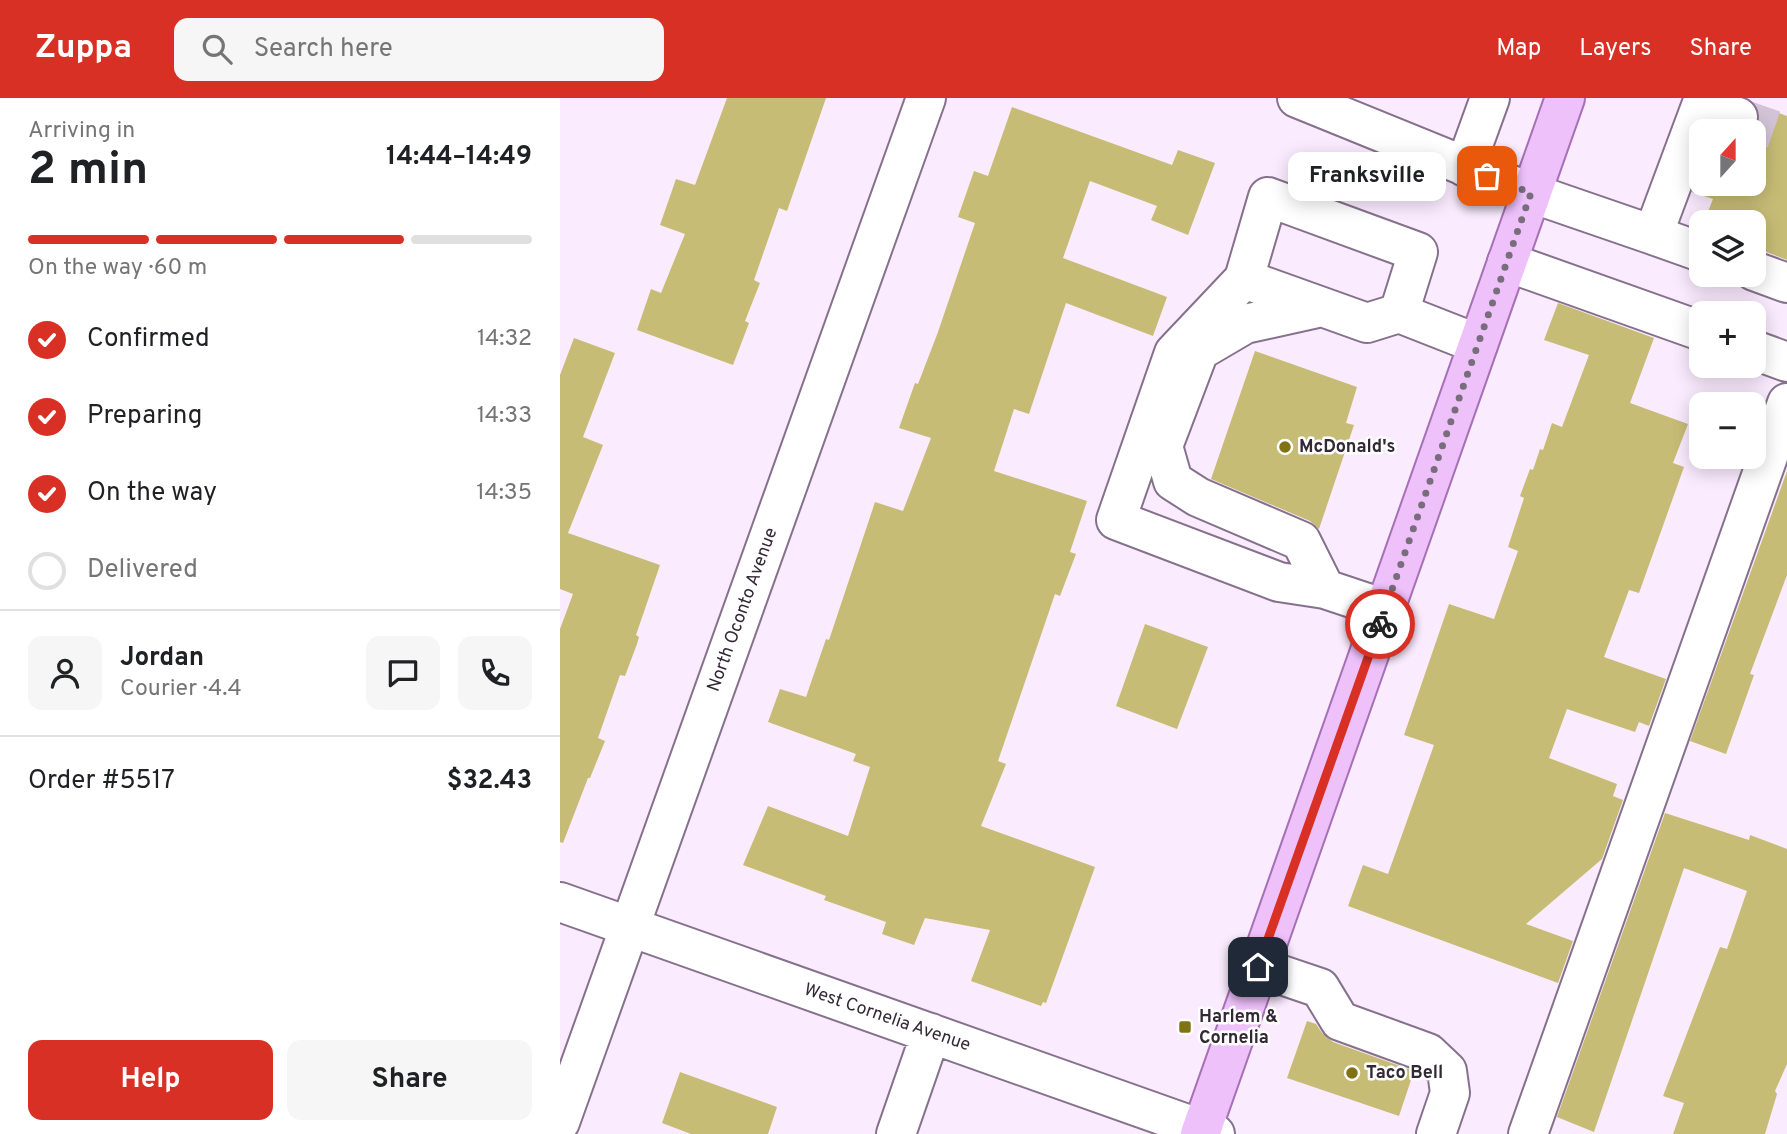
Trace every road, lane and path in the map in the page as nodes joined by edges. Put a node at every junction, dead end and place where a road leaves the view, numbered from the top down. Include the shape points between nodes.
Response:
1 (926, 98) edge
2 (1297, 98) edge
3 (1331, 98) edge
4 (1490, 98) edge
5 (1565, 98) edge
6 (1703, 101) edge
7 (1738, 117) tunnel mouth
8 (1465, 167) junction
9 (1531, 193) junction
10 (1653, 235) junction
11 (1689, 248) edge
12 (1507, 262) junction
13 (1766, 275) edge
14 (1244, 279) junction
15 (1787, 283) edge
16 (1322, 307) junction
17 (1399, 313) junction
18 (1689, 327) edge
19 (1478, 344) junction
20 (1766, 354) edge
21 (1787, 362) edge
22 (1787, 403) edge
23 (1325, 589) junction
24 (1385, 609) junction
25 (560, 902) edge
26 (629, 927) junction
27 (1258, 967) junction
28 (931, 1033) junction
29 (560, 1122) edge
30 (1205, 1132) edge
31 (897, 1134) edge
32 (1436, 1134) edge
33 (1528, 1134) edge

1 - 26 street, North Oconto Avenue
2 - 8 street
3 - 8 street via 1452,147
4 - 8 street
5 - 9 main road
6 - 7 street
6 - 10 street
8 - 9 street
9 - 10 street
9 - 12 main road
10 - 11 street
12 - 18 street
12 - 19 main road
13 - 15 street
14 - 16 street
14 - 17 street via 1268,197 1418,252
14 - 23 street via 1174,353 1116,520 1279,582
16 - 17 street via 1367,323
16 - 23 street via 1245,324 1199,351 1163,446 1173,481 1198,497 1301,541
17 - 19 street
19 - 24 main road
20 - 21 street
22 - 33 street
23 - 24 street
24 - 27 main road
25 - 26 street, West Cornelia Avenue
26 - 28 street, West Cornelia Avenue
26 - 29 street, North Oconto Avenue
27 - 30 main road
27 - 32 street via 1320,988 1340,1021 1428,1053 1447,1071 1450,1093
28 - 30 street, West Cornelia Avenue
28 - 31 street

